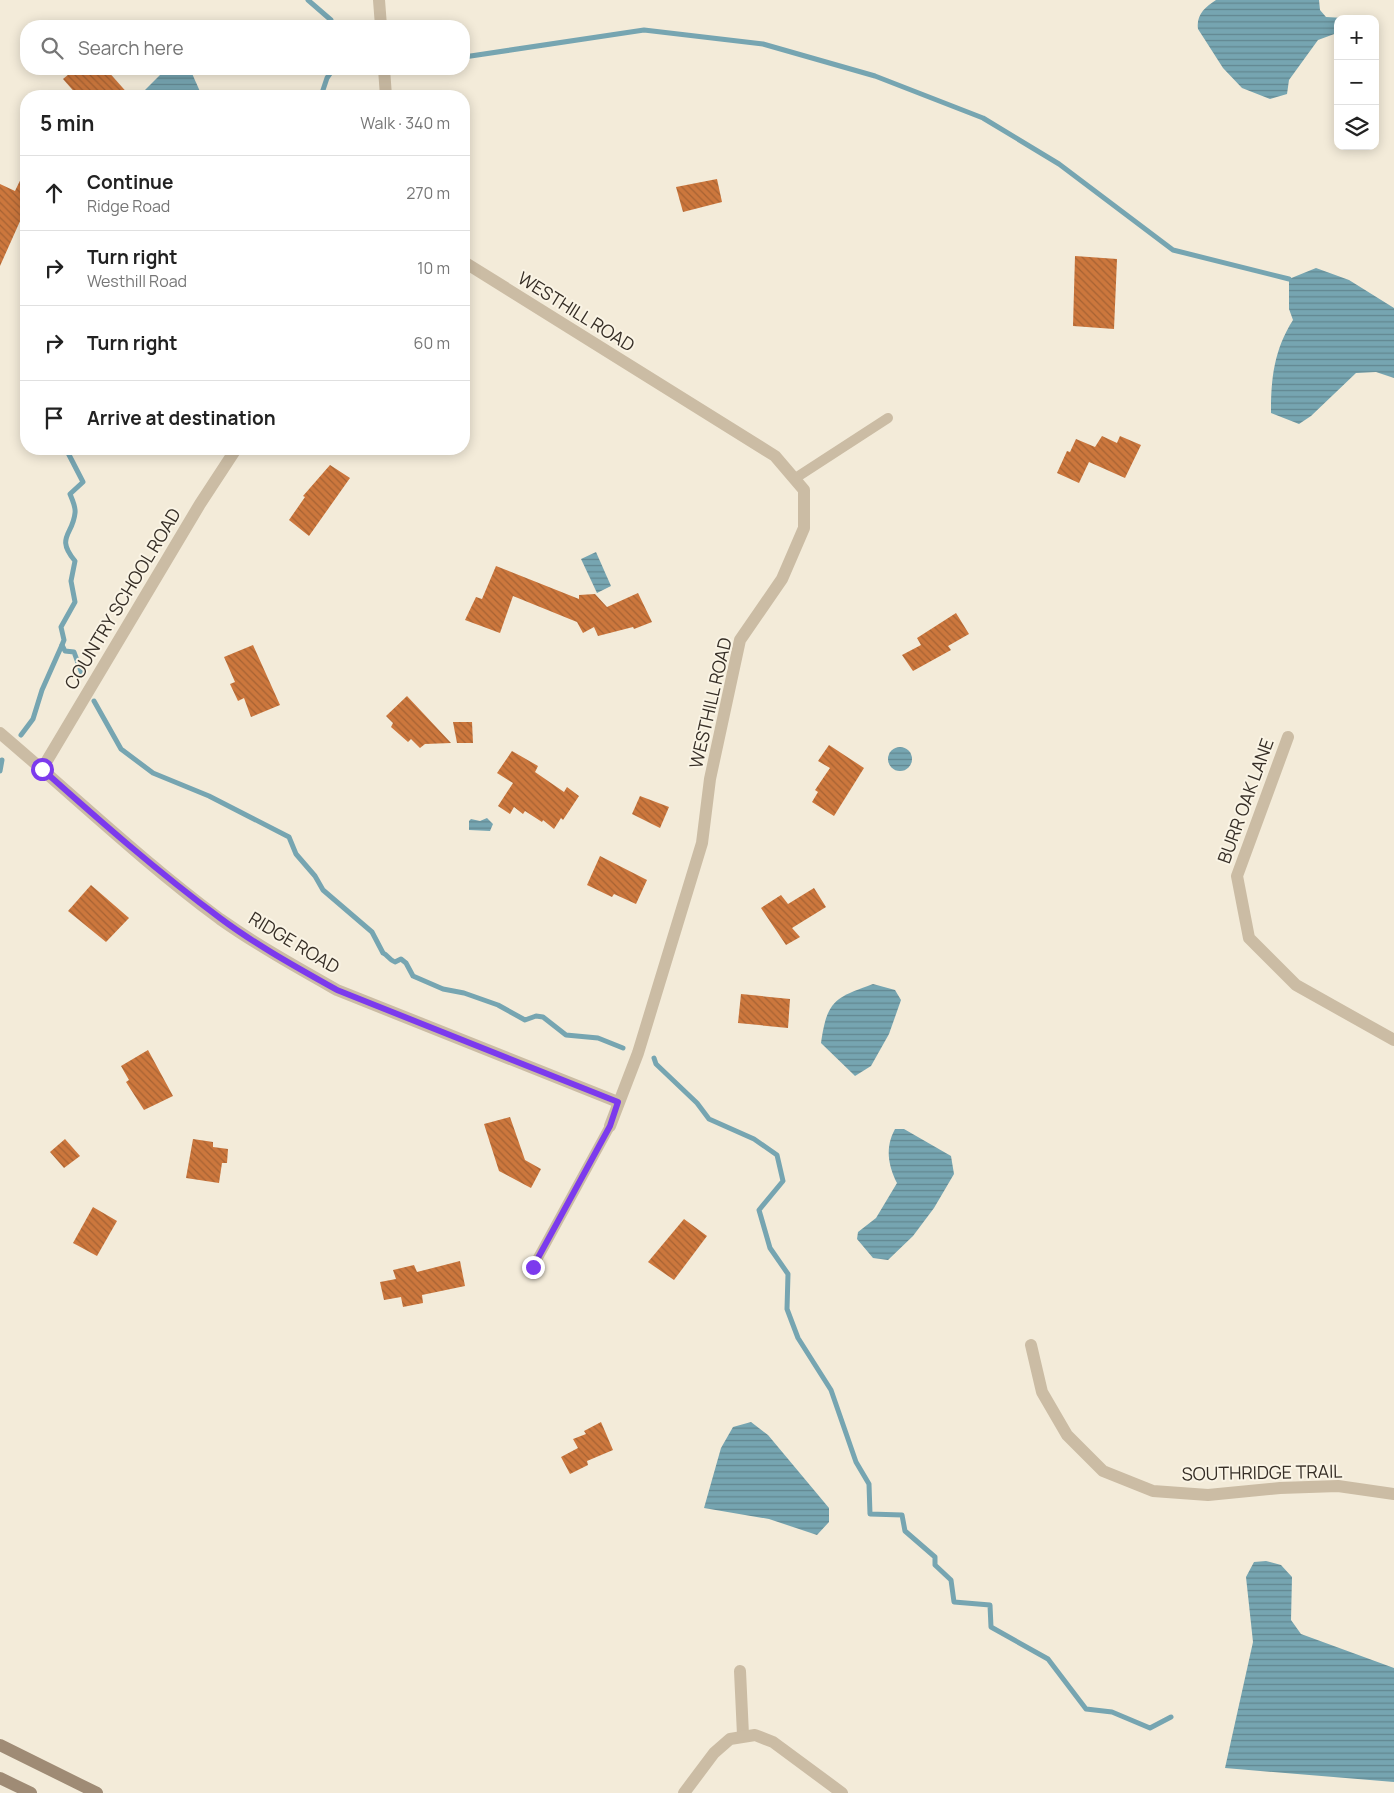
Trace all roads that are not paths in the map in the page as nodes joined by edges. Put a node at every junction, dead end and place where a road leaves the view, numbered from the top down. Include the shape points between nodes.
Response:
1 (379, 0) edge
2 (381, 20) edge
3 (384, 75) edge
4 (386, 90) edge
5 (470, 266) edge
6 (888, 418) dead end
7 (232, 455) edge
8 (794, 479) junction
9 (0, 733) edge
10 (1288, 737) dead end
11 (42, 769) junction
12 (1394, 1040) edge
13 (618, 1102) junction
14 (610, 1126) joint
15 (533, 1267) dead end
16 (1031, 1344) dead end
17 (1394, 1494) edge
18 (740, 1671) dead end
19 (742, 1735) junction
20 (0, 1744) edge
21 (0, 1778) edge
22 (31, 1793) edge
23 (97, 1793) edge
24 (684, 1793) edge
25 (842, 1793) edge

1 - 2 street
3 - 4 street
5 - 8 street, WESTHILL ROAD via 775,456
6 - 8 lane
7 - 11 street, COUNTRY SCHOOL ROAD
8 - 13 street, WESTHILL ROAD via 804,490 804,528 782,579 740,640 710,779 702,844 638,1053
9 - 11 street, RIDGE ROAD
10 - 12 street, BURR OAK LANE via 1237,876 1249,938 1296,985
11 - 13 street, RIDGE ROAD via 131,848 222,920 310,975 337,990
13 - 14 street, WESTHILL ROAD
14 - 15 lane
16 - 17 street, SOUTHRIDGE TRAIL via 1042,1392 1067,1435 1103,1471 1153,1491 1208,1495 1338,1486
18 - 19 street
19 - 24 street via 730,1739 714,1752
19 - 25 street via 755,1735 773,1742
20 - 23 street
21 - 22 street

